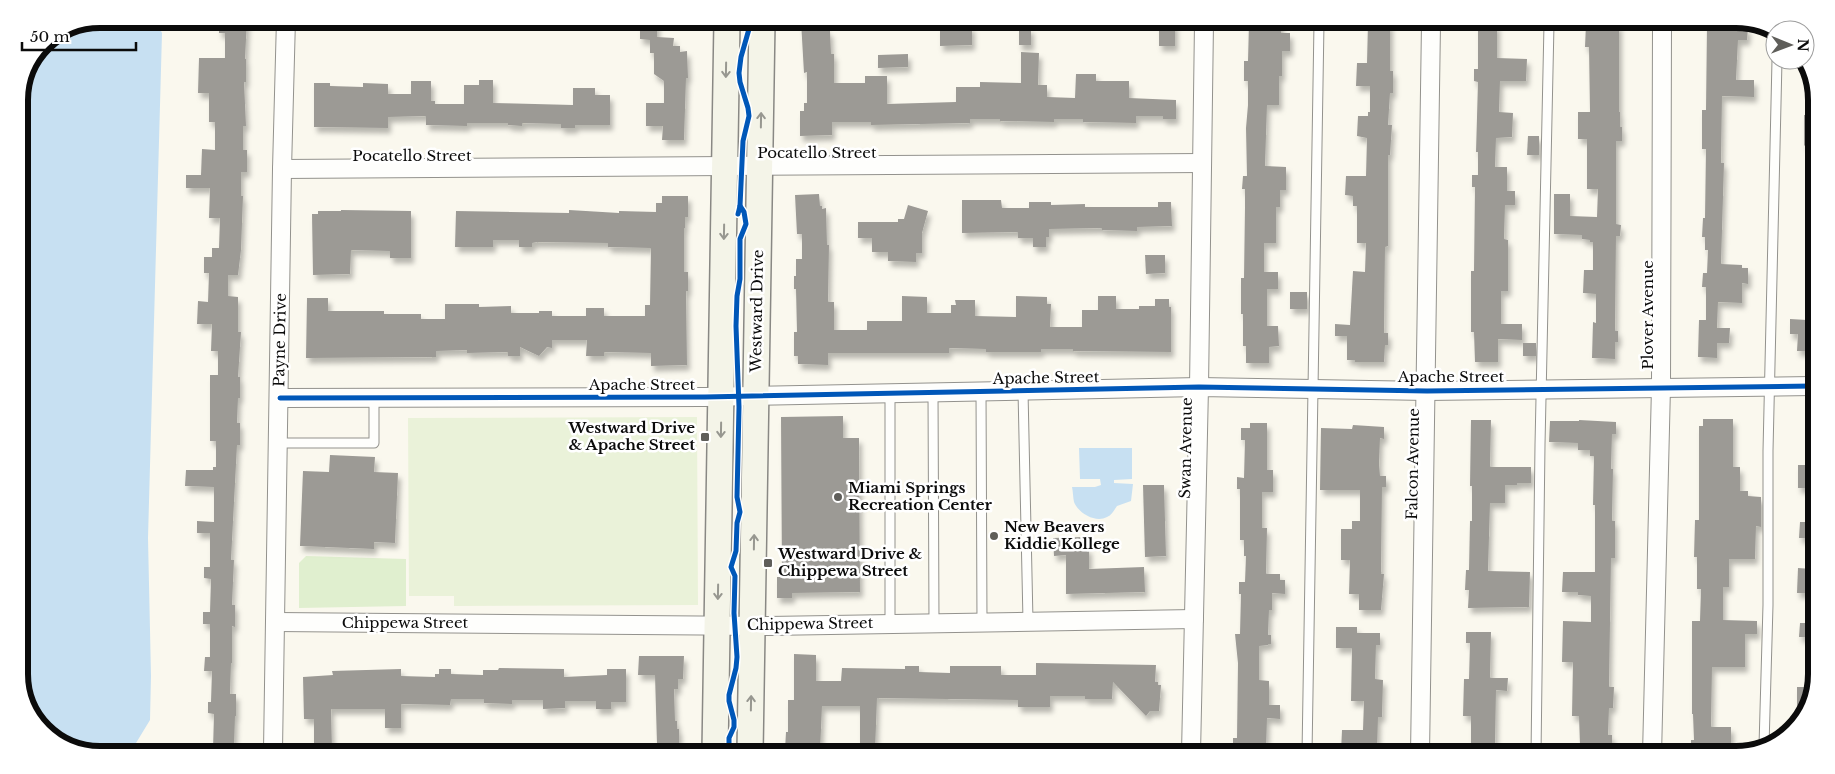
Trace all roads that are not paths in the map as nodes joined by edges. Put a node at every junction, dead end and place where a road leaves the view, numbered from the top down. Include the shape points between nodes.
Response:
1 (286, 28) edge
2 (727, 28) edge
3 (762, 28) edge
4 (1204, 28) edge
5 (1318, 28) edge
6 (1431, 28) edge
7 (1549, 28) edge
8 (1662, 28) edge
9 (1777, 70) edge
10 (1202, 163) junction
11 (725, 166) junction
12 (759, 166) junction
13 (282, 169) junction
14 (1770, 386) junction
15 (1808, 386) edge
16 (1661, 387) junction
17 (1200, 388) junction
18 (1312, 389) junction
19 (1541, 389) junction
20 (1427, 390) junction
21 (981, 391) junction
22 (1023, 391) junction
23 (933, 392) junction
24 (890, 393) junction
25 (721, 397) junction
26 (755, 397) junction
27 (280, 398) junction
28 (374, 398) junction
29 (279, 443) junction
30 (1194, 619) junction
31 (1028, 621) junction
32 (276, 622) junction
33 (934, 622) junction
34 (982, 622) junction
35 (890, 623) junction
36 (717, 626) junction
37 (753, 626) junction
38 (1764, 740) edge
39 (273, 746) edge
40 (715, 746) edge
41 (750, 746) edge
42 (1191, 746) edge
43 (1307, 746) edge
44 (1420, 746) edge
45 (1536, 746) edge
46 (1652, 746) edge

1 - 13 street, Payne Drive
2 -> 11 street
12 -> 3 street, Westward Drive
4 - 10 street, Swan Avenue
5 - 18 lane
6 - 20 street, Falcon Avenue
7 - 19 lane
8 - 16 street, Plover Avenue
9 - 14 lane
10 - 12 street, Pocatello Street
10 - 17 street, Swan Avenue
11 - 12 street, Pocatello Street
11 - 13 street, Pocatello Street
11 -> 25 street
12 - 26 street, Westward Drive
13 - 27 street, Payne Drive
14 - 15 street, Apache Street
14 - 16 street, Apache Street
14 - 38 lane
16 - 19 street, Apache Street
16 - 46 street, Plover Avenue
17 - 18 street, Apache Street
17 - 22 street, Apache Street
17 - 30 street, Swan Avenue
18 - 20 street, Apache Street
18 - 43 lane
19 - 20 street, Apache Street
19 - 45 lane
20 - 44 street, Falcon Avenue
21 - 22 street, Apache Street
21 - 23 street, Apache Street
21 - 34 lane
22 - 31 lane
23 - 24 street, Apache Street
23 - 33 lane
24 - 26 street, Apache Street
24 - 35 lane
25 - 26 street, Apache Street
25 - 28 street, Apache Street
25 -> 36 street
37 -> 26 street, Westward Drive
27 - 28 street, Apache Street
27 - 29 street, Payne Drive
28 - 29 lane via 374,443
29 - 32 street, Payne Drive
30 - 31 street, Chippewa Street
30 - 42 street, Swan Avenue
31 - 34 street, Chippewa Street
32 - 36 street, Chippewa Street
32 - 39 street, Payne Drive
33 - 34 street, Chippewa Street
33 - 35 street, Chippewa Street
35 - 37 street, Chippewa Street
36 - 37 street, Chippewa Street
36 - 40 street
41 -> 37 street, Westward Drive

